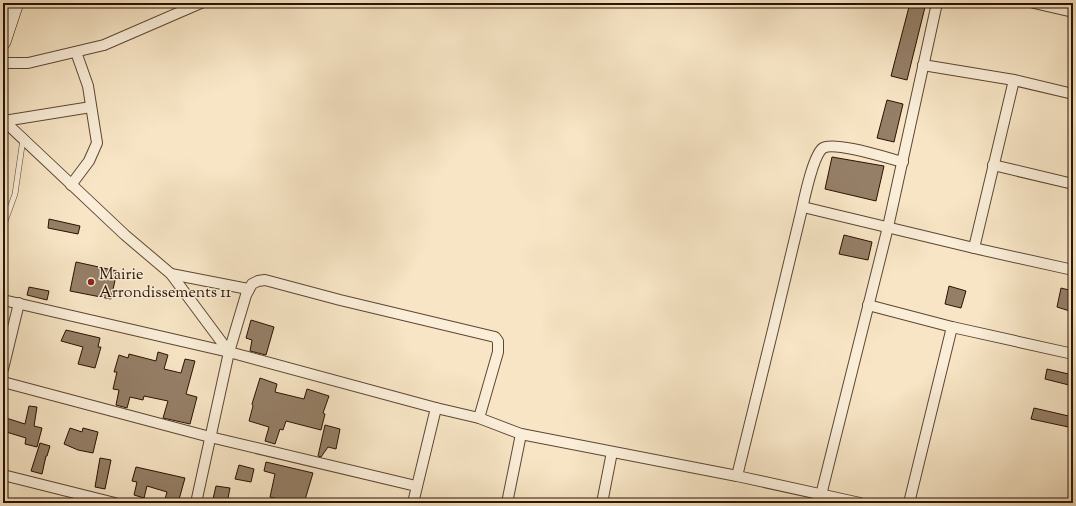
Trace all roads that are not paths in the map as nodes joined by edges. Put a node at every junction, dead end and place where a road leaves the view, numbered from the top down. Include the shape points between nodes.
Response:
1 (16, 3) edge
2 (201, 3) edge
3 (937, 3) edge
4 (1034, 3) edge
5 (1073, 12) edge
6 (3, 42) edge
7 (76, 52) junction
8 (3, 63) edge
9 (924, 65) junction
10 (1014, 80) junction
11 (1073, 94) edge
12 (91, 107) junction
13 (3, 120) edge
14 (23, 139) junction
15 (903, 162) junction
16 (993, 165) junction
17 (1073, 184) edge
18 (71, 185) junction
19 (803, 207) junction
20 (3, 227) edge
21 (888, 227) junction
22 (974, 248) junction
23 (1073, 270) edge
24 (171, 274) junction
25 (248, 289) junction
26 (3, 300) edge
27 (19, 304) junction
28 (868, 304) junction
29 (952, 327) junction
30 (229, 352) junction
31 (1073, 354) edge
32 (3, 369) edge
33 (3, 382) edge
34 (436, 408) junction
35 (480, 418) junction
36 (520, 434) junction
37 (210, 436) junction
38 (612, 452) junction
39 (3, 475) edge
40 (737, 476) junction
41 (416, 486) junction
42 (820, 498) edge
43 (109, 502) edge
44 (196, 503) edge
45 (413, 503) edge
46 (507, 503) edge
47 (602, 503) edge
48 (860, 503) edge
49 (909, 503) edge

1 - 6 main road
2 - 7 street via 104,45
3 - 9 street
4 - 5 street
7 - 8 street via 28,63
7 - 12 street via 88,86
9 - 10 street
9 - 15 street
10 - 11 street
10 - 16 street
12 - 13 street
12 - 18 street via 97,143 89,161
13 - 14 street
14 - 18 street
14 - 20 lane via 15,194
15 - 19 street via 839,146 824,148 815,160
15 - 21 street
16 - 17 street
16 - 22 street
18 - 24 street via 125,236
19 - 21 street
19 - 40 street
21 - 22 street
21 - 28 street
22 - 23 street
24 - 25 street
24 - 30 street
25 - 30 street
25 - 35 street via 252,284 265,280 495,337 498,341 498,352
26 - 27 street
27 - 30 street
27 - 32 street
28 - 29 street
28 - 42 street
29 - 31 street
29 - 49 street
30 - 34 street
30 - 37 street
33 - 37 street
34 - 35 street
34 - 41 street
35 - 36 street
36 - 38 street
36 - 46 street
37 - 41 street
37 - 44 street
38 - 40 street
38 - 47 street
39 - 43 street
40 - 42 street
41 - 45 street
42 - 48 street

